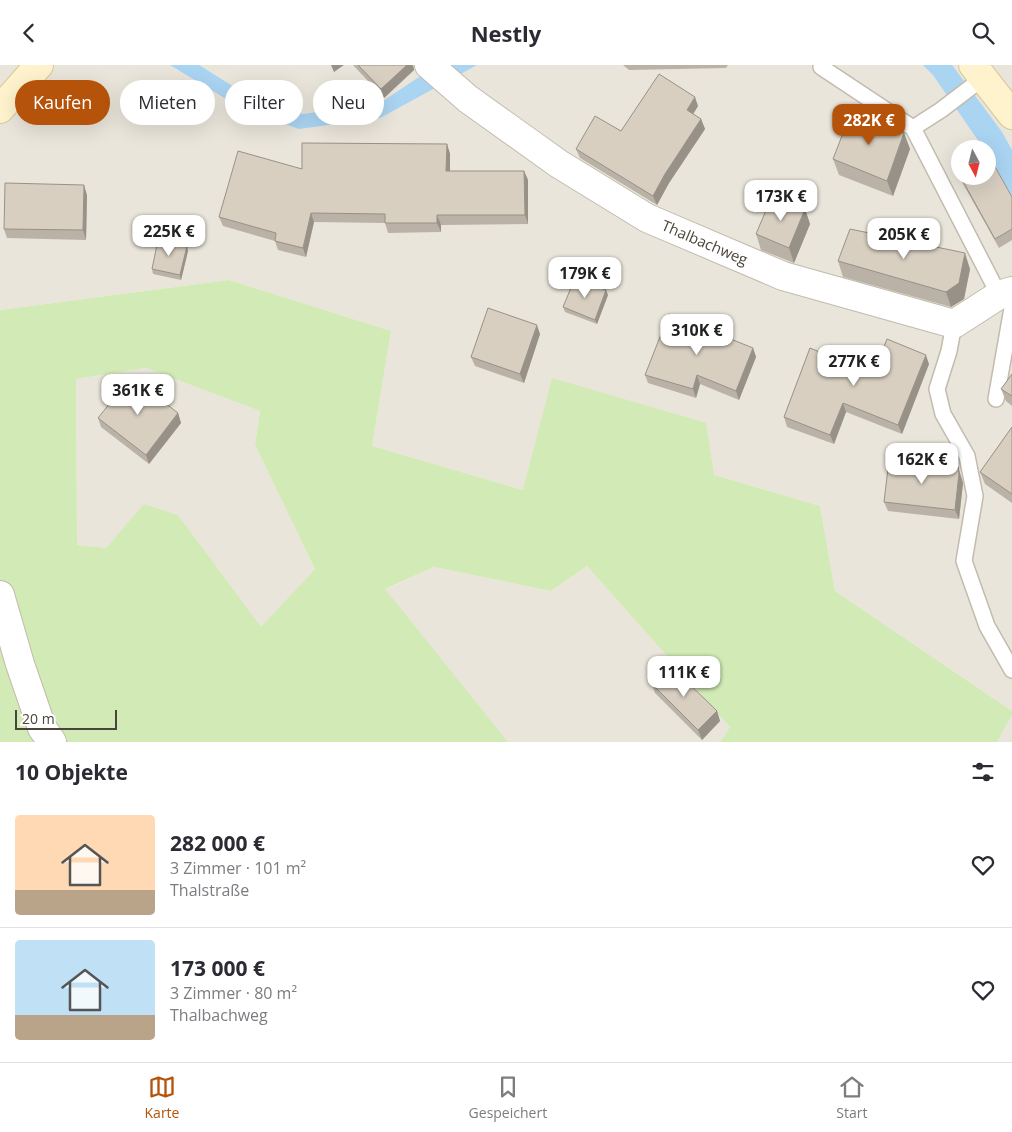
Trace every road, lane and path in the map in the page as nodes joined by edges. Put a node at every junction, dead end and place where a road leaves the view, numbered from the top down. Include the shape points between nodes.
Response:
1 (39, 65) edge
2 (821, 67) dead end
3 (438, 74) edge
4 (974, 78) edge
5 (0, 109) edge
6 (1012, 115) edge
7 (913, 128) junction
8 (1008, 298) edge
9 (954, 324) junction
10 (996, 399) dead end
11 (0, 595) edge
12 (1012, 670) edge
13 (52, 742) edge

1 - 5 main road
2 - 7 lane
3 - 9 street, Thalbachweg via 559,164 647,218 783,276
4 - 6 main road
4 - 7 lane via 941,110
7 - 8 lane
8 - 9 street
8 - 10 lane
9 - 12 lane via 950,351 937,389 943,414 967,456 975,496 964,561 987,625
11 - 13 street via 42,728

